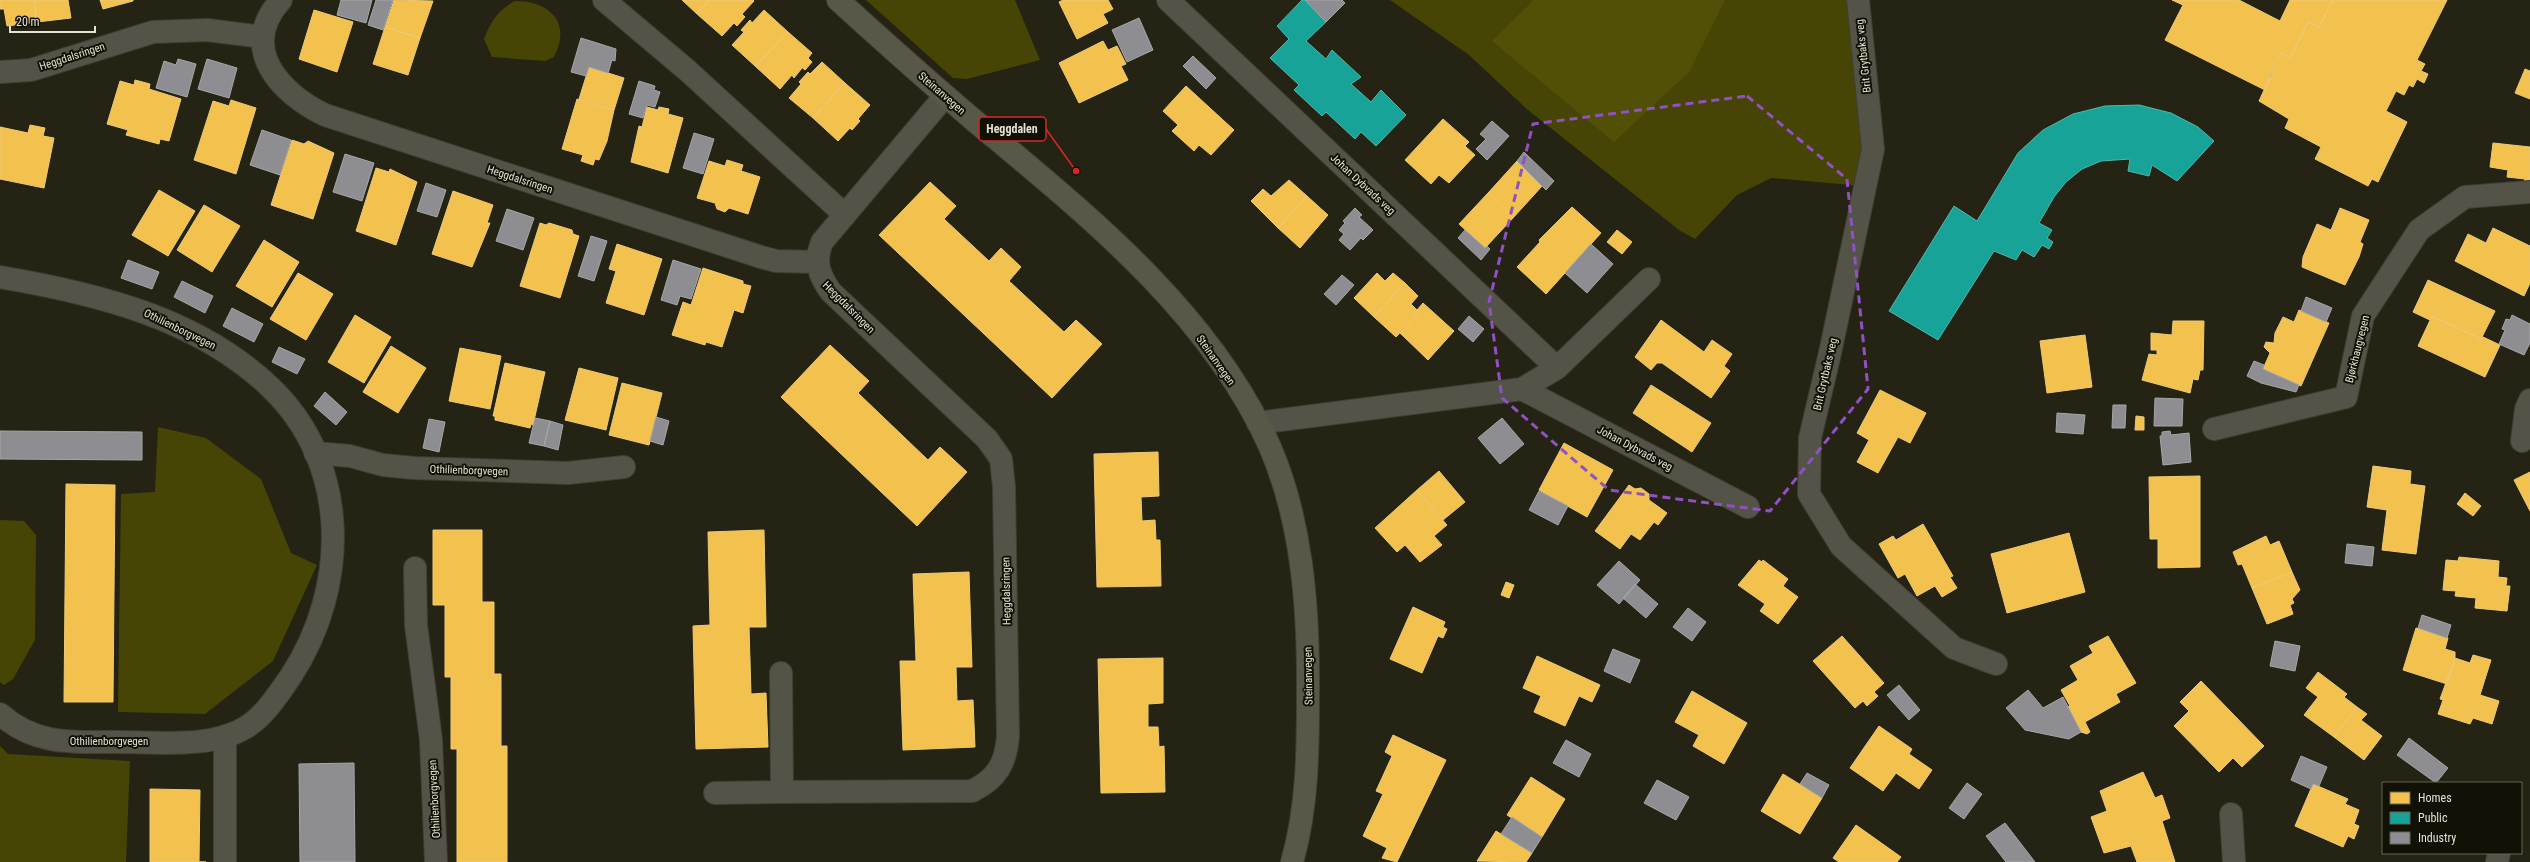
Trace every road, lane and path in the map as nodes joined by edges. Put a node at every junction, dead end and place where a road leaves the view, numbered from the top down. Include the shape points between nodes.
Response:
1 (281, 0) edge
2 (604, 0) edge
3 (838, 0) edge
4 (1168, 0) edge
5 (1858, 0) edge
6 (263, 37) junction
7 (0, 72) edge
8 (945, 96) junction
9 (2530, 192) edge
10 (845, 215) junction
11 (818, 262) junction
12 (0, 277) edge
13 (1649, 279) dead end
14 (1557, 368) junction
15 (1522, 389) junction
16 (2530, 400) edge
17 (1258, 423) junction
18 (2214, 430) dead end
19 (2522, 441) dead end
20 (315, 453) junction
21 (624, 467) dead end
22 (1748, 507) dead end
23 (415, 568) dead end
24 (1996, 664) dead end
25 (781, 673) dead end
26 (0, 714) edge
27 (225, 736) junction
28 (782, 792) junction
29 (715, 793) dead end
30 (2231, 814) dead end
31 (225, 862) edge
32 (436, 862) edge
33 (1292, 862) edge
34 (2234, 862) edge

1 - 6 street, Heggdalsringen via 266,24
2 - 10 street via 688,71
3 - 8 main road, Steinanvegen
4 - 14 street, Johan Dybvads veg
5 - 24 street, Brit Grytbaks veg via 1873,148 1810,438 1809,494 1847,552 1954,648
6 - 7 street, Heggdalsringen via 207,30 153,32 31,70
6 - 11 street, Heggdalsringen via 266,57 278,82 306,106 324,115 761,257 776,261
8 - 10 street, Heggdalsringen
8 - 17 main road, Steinanvegen via 1110,237 1162,290 1195,329
9 - 18 street, Bjørkhaugvegen via 2465,197 2419,230 2363,316 2346,397
10 - 11 street, Heggdalsringen via 822,242
11 - 28 street, Heggdalsringen via 821,280 831,292 987,439 1001,459 1004,487 1008,736 1002,767 985,784 972,791
12 - 20 street, Othilienborgvegen via 51,286 145,312 221,349 271,388 305,431
13 - 14 street
14 - 15 street
15 - 17 street
15 - 22 street, Johan Dybvads veg
16 - 19 street via 2526,409
17 - 33 main road, Steinanvegen via 1271,449 1294,525 1306,609 1308,726 1305,787 1301,826
20 - 21 street, Othilienborgvegen via 350,456 383,465 414,468 568,473
20 - 27 street, Othilienborgvegen via 330,494 333,518 333,556 325,602 308,648 267,709 248,726
23 - 32 street, Othilienborgvegen via 416,625 431,740
25 - 28 street
26 - 27 street, Othilienborgvegen via 24,732 38,738 53,740 158,742 195,741
27 - 31 street
28 - 29 street, Heggdalsringen
30 - 34 street

